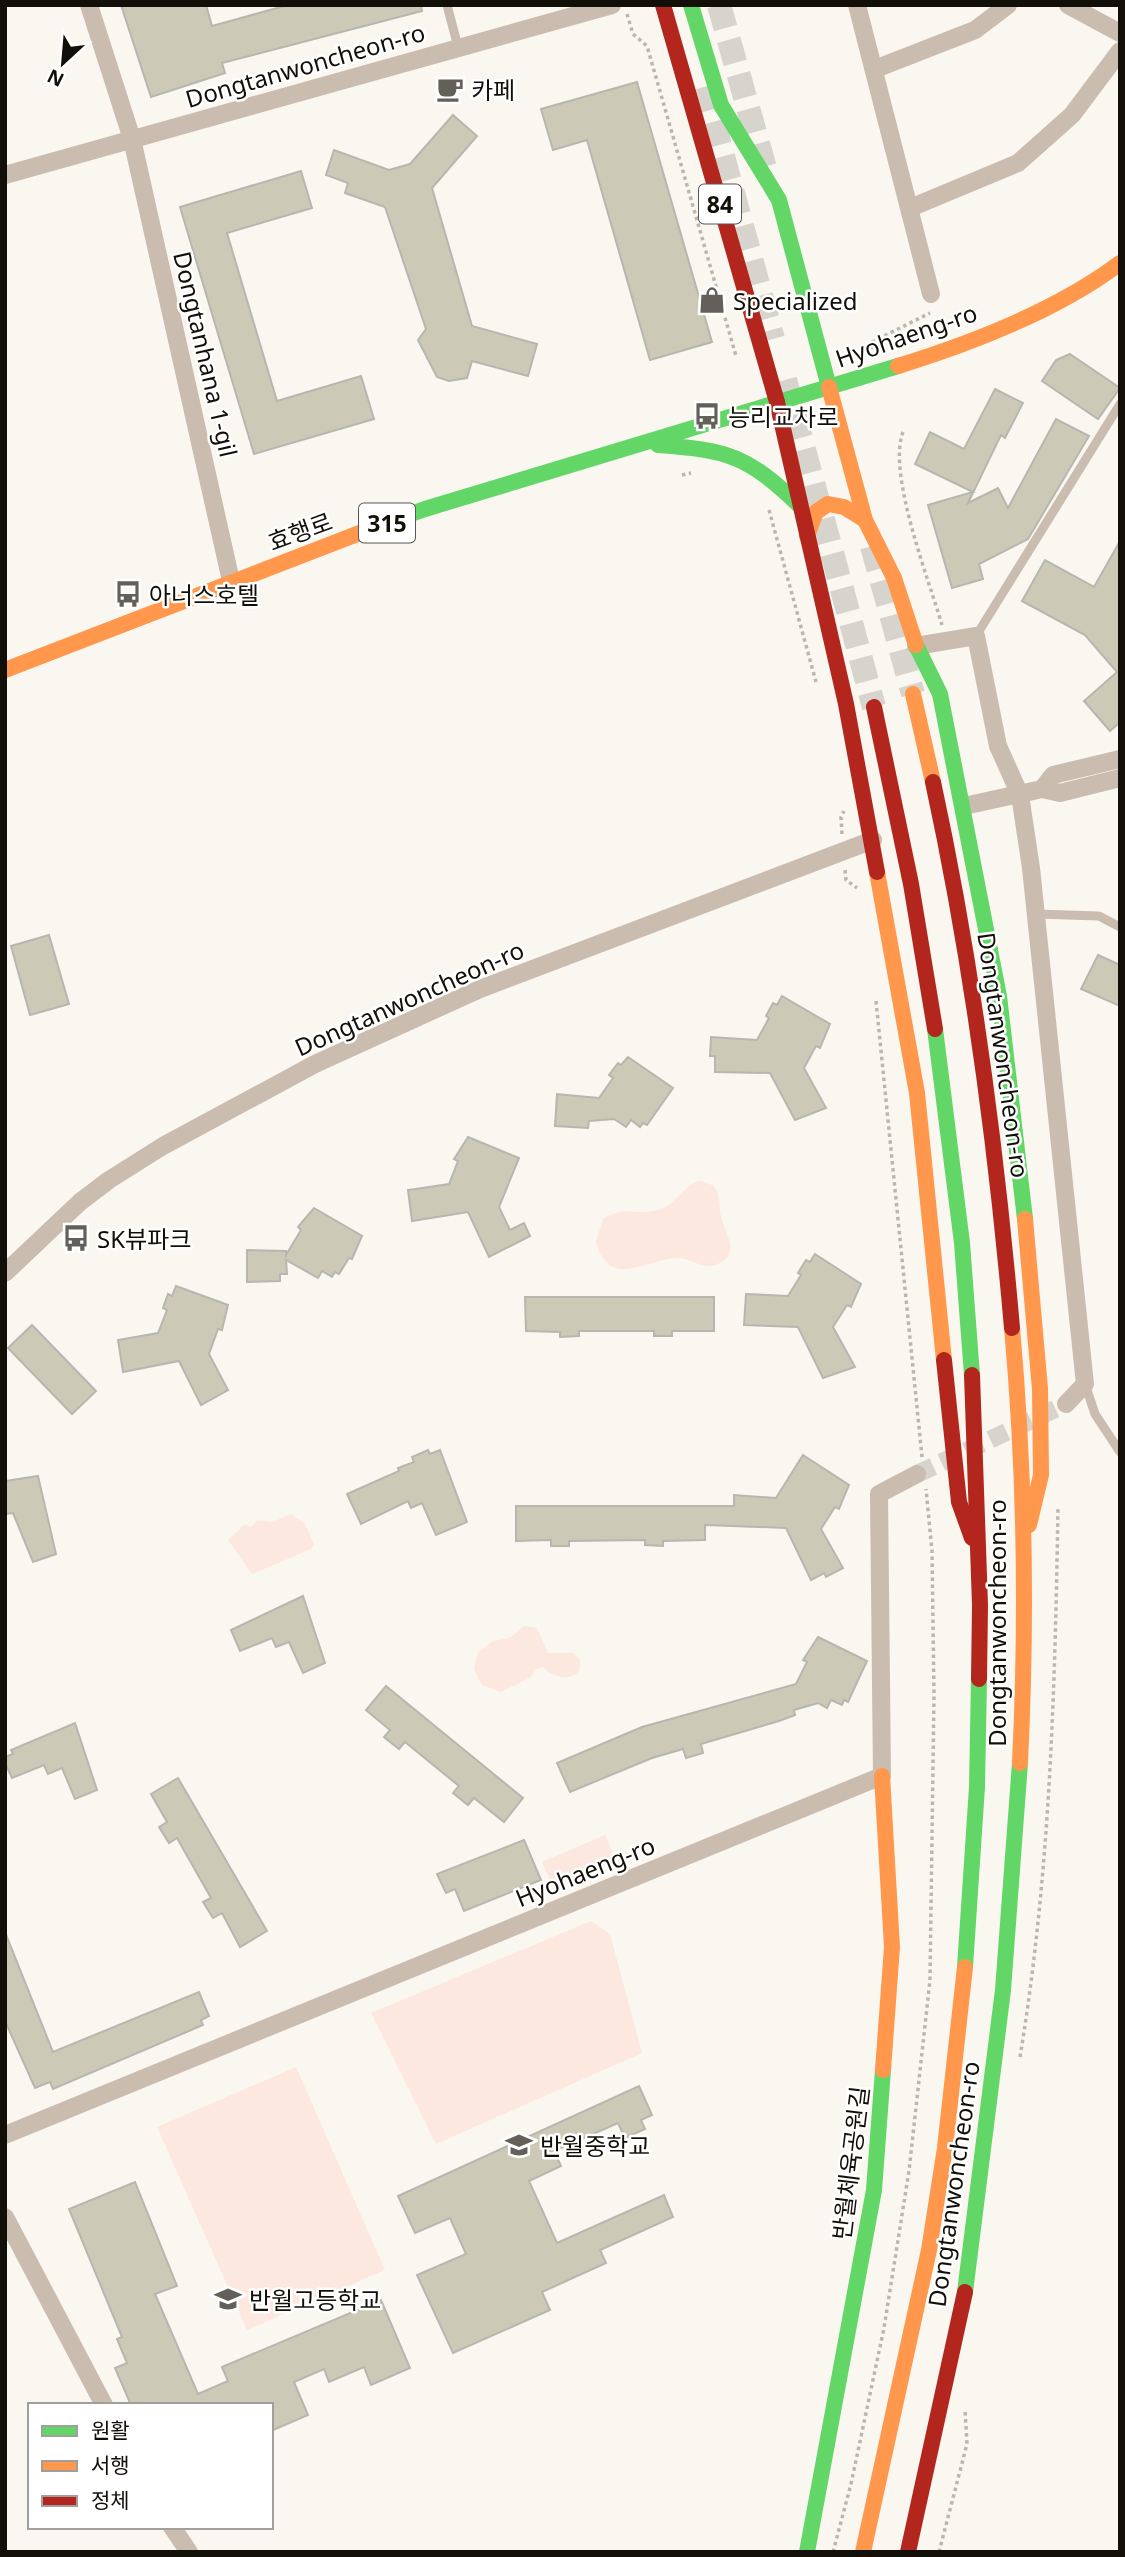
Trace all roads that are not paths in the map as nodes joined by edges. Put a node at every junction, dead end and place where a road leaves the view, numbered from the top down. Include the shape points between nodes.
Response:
1 (89, 5) edge
2 (447, 5) edge
3 (612, 5) edge
4 (663, 5) edge
5 (691, 5) edge
6 (857, 5) edge
7 (1008, 5) edge
8 (1068, 5) edge
9 (1120, 33) edge
10 (458, 47) junction
11 (1120, 51) edge
12 (875, 69) junction
13 (132, 139) junction
14 (5, 175) edge
15 (910, 208) junction
16 (1120, 263) edge
17 (931, 294) road end
18 (829, 387) junction
19 (777, 402) junction
20 (1120, 404) edge
21 (641, 444) junction
22 (800, 506) junction
23 (865, 520) junction
24 (807, 536) junction
25 (231, 581) junction
26 (976, 636) junction
27 (916, 646) junction
28 (5, 670) edge
29 (913, 694) tunnel mouth
30 (874, 707) tunnel mouth
31 (1120, 759) edge
32 (1120, 778) edge
33 (1042, 789) junction
34 (1020, 795) junction
35 (964, 806) junction
36 (873, 840) junction
37 (1035, 914) junction
38 (1120, 927) edge
39 (5, 1273) edge
40 (1085, 1384) junction
41 (1066, 1404) tunnel mouth
42 (1120, 1452) edge
43 (917, 1474) tunnel mouth
44 (1022, 1556) junction
45 (980, 1560) junction
46 (882, 1776) junction
47 (5, 2135) edge
48 (5, 2217) edge
49 (103, 2403) edge
50 (173, 2529) edge
51 (189, 2552) edge
52 (807, 2552) edge
53 (863, 2552) edge
54 (908, 2552) edge

1 - 13 street, Dongtanhana 1-gil
2 - 10 lane
3 - 10 street, Dongtanwoncheon-ro
4 - 19 main road, 84
5 - 18 main road, 84 via 722,105 779,200
6 - 12 street
7 - 12 street via 975,30
8 - 9 street
10 - 13 street, Dongtanwoncheon-ro
11 - 15 street via 1072,115 1018,163
12 - 15 street
13 - 14 street
13 - 25 street, Dongtanhana 1-gil
15 - 17 street
16 - 18 main road, Hyohaeng-ro via 1091,285 954,349
18 - 19 main road, Hyohaeng-ro
18 - 23 main road
19 - 21 main road, 효행로 / 315
19 - 22 main road
20 - 26 lane
21 - 22 main road via 725,450 743,457 766,471
21 - 25 main road, 효행로 / 315 via 425,509
22 - 24 main road
23 - 24 main road via 835,502 823,504 814,511
23 - 27 main road via 894,578
24 - 36 main road
25 - 28 main road, 효행로 / 315
26 - 27 street
26 - 34 street via 998,746
27 - 35 main road via 940,694
29 - 44 main road, Dongtanwoncheon-ro via 947,834 988,1098 1015,1377
30 - 45 main road, Dongtanwoncheon-ro via 905,838 946,1102 966,1300
31 - 33 street via 1053,775
32 - 33 street via 1060,793
33 - 34 street
34 - 35 street
34 - 37 street
35 - 44 main road via 999,996 1034,1303 1041,1475
36 - 39 street, Dongtanwoncheon-ro via 480,989 315,1064 108,1180
36 - 45 main road via 917,1093 958,1502
37 - 38 lane via 1099,916
37 - 40 street
40 - 41 street
40 - 42 lane via 1095,1414
43 - 46 street via 879,1494
44 - 54 main road, Dongtanwoncheon-ro via 1021,1751 1001,2009 966,2284
45 - 53 main road, Dongtanwoncheon-ro via 977,1745 954,2072 920,2291
46 - 47 street, Hyohaeng-ro
46 - 52 main road, 반월체육공원길 via 892,1947 874,2190
48 - 49 street
50 - 51 street

